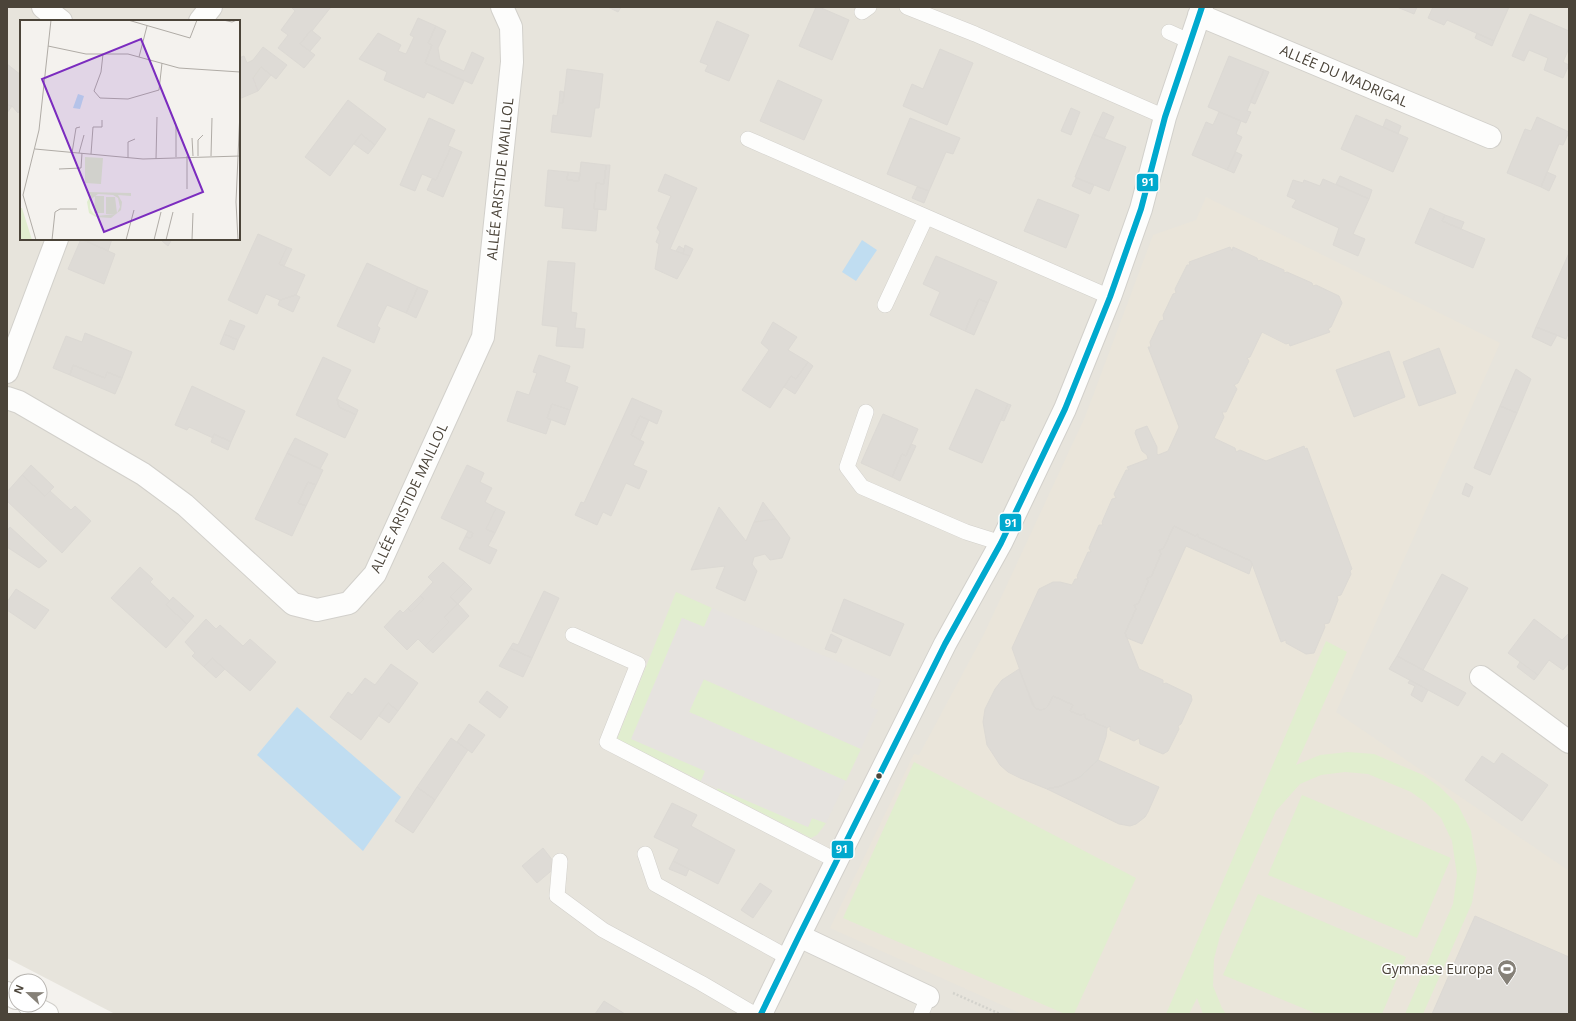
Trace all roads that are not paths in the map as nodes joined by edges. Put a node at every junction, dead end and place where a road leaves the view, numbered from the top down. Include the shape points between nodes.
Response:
1 (43, 7) edge
2 (211, 7) edge
3 (502, 7) edge
4 (907, 7) edge
5 (1200, 11) edge
6 (60, 20) edge
7 (201, 20) edge
8 (1169, 32) dead end
9 (1189, 41) junction
10 (1164, 117) junction
11 (1490, 137) dead end
12 (748, 139) dead end
13 (926, 217) junction
14 (57, 240) edge
15 (1110, 297) junction
16 (885, 306) dead end
17 (7, 372) edge
18 (7, 398) edge
19 (866, 412) dead end
20 (1001, 543) junction
21 (573, 635) dead end
22 (1481, 677) dead end
23 (1569, 742) edge
24 (645, 854) dead end
25 (560, 861) dead end
26 (837, 861) junction
27 (799, 936) junction
28 (789, 958) junction
29 (924, 1005) edge
30 (754, 1014) edge
31 (761, 1014) edge

1 - 6 street
2 - 7 street
3 - 18 street, ALLÉE ARISTIDE MAILLOL via 511,27 512,62 483,337 375,574 349,603 317,610 293,604 185,505 144,474 19,402
4 - 10 lane
5 - 9 street
5 - 11 street, ALLÉE DU MADRIGAL
8 - 9 lane
9 - 10 street
10 - 15 street via 1141,209
12 - 13 lane
13 - 15 lane
13 - 16 lane
14 - 17 street
15 - 20 street via 1065,409
19 - 20 lane via 847,467 862,487 966,532
20 - 26 street via 945,644
21 - 26 lane via 638,664 607,742
22 - 23 street
24 - 28 lane via 655,884
25 - 30 lane via 556,896 603,930
26 - 27 street
27 - 28 street
27 - 29 street
28 - 31 street

